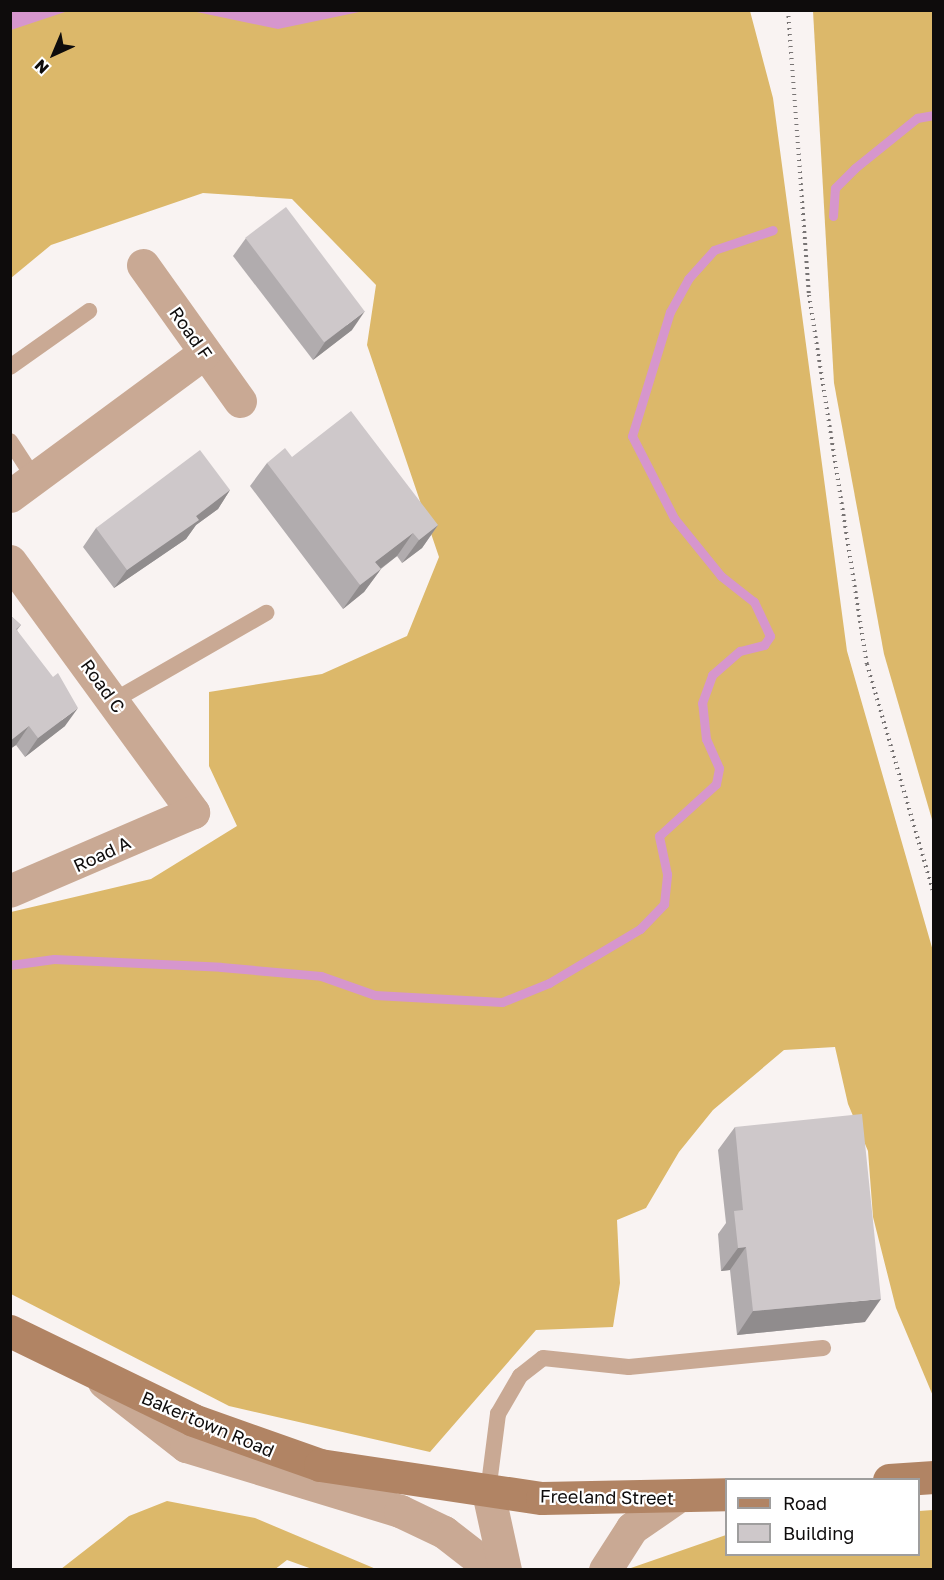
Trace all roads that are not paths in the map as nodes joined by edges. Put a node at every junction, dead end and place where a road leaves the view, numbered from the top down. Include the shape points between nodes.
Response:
1 (143, 265) dead end
2 (89, 311) dead end
3 (204, 353) junction
4 (10, 367) edge
5 (240, 401) dead end
6 (10, 441) edge
7 (22, 487) edge
8 (10, 561) edge
9 (266, 613) dead end
10 (113, 701) junction
11 (193, 812) joint
12 (10, 891) edge
13 (10, 1331) edge
14 (823, 1348) dead end
15 (98, 1376) junction
16 (933, 1477) edge
17 (912, 1478) edge
18 (488, 1492) junction
19 (725, 1494) edge
20 (674, 1499) junction
21 (493, 1569) edge
22 (506, 1569) edge
23 (605, 1569) edge

1 - 3 street, Road F
2 - 4 lane
3 - 5 street, Road F
3 - 7 street
6 - 7 lane
8 - 10 street, Road C
9 - 10 lane
10 - 11 street, Road C
11 - 12 street, Road A
13 - 15 main road, Bakertown Road
14 - 18 lane via 629,1367 578,1357 543,1358 520,1376 498,1414
15 - 18 main road, Bakertown Road via 281,1455
15 - 21 street via 186,1446 399,1511 444,1532
16 - 17 main road
18 - 20 main road, Freeland Street
18 - 22 street
19 - 20 main road, Freeland Street
20 - 23 street via 632,1528

